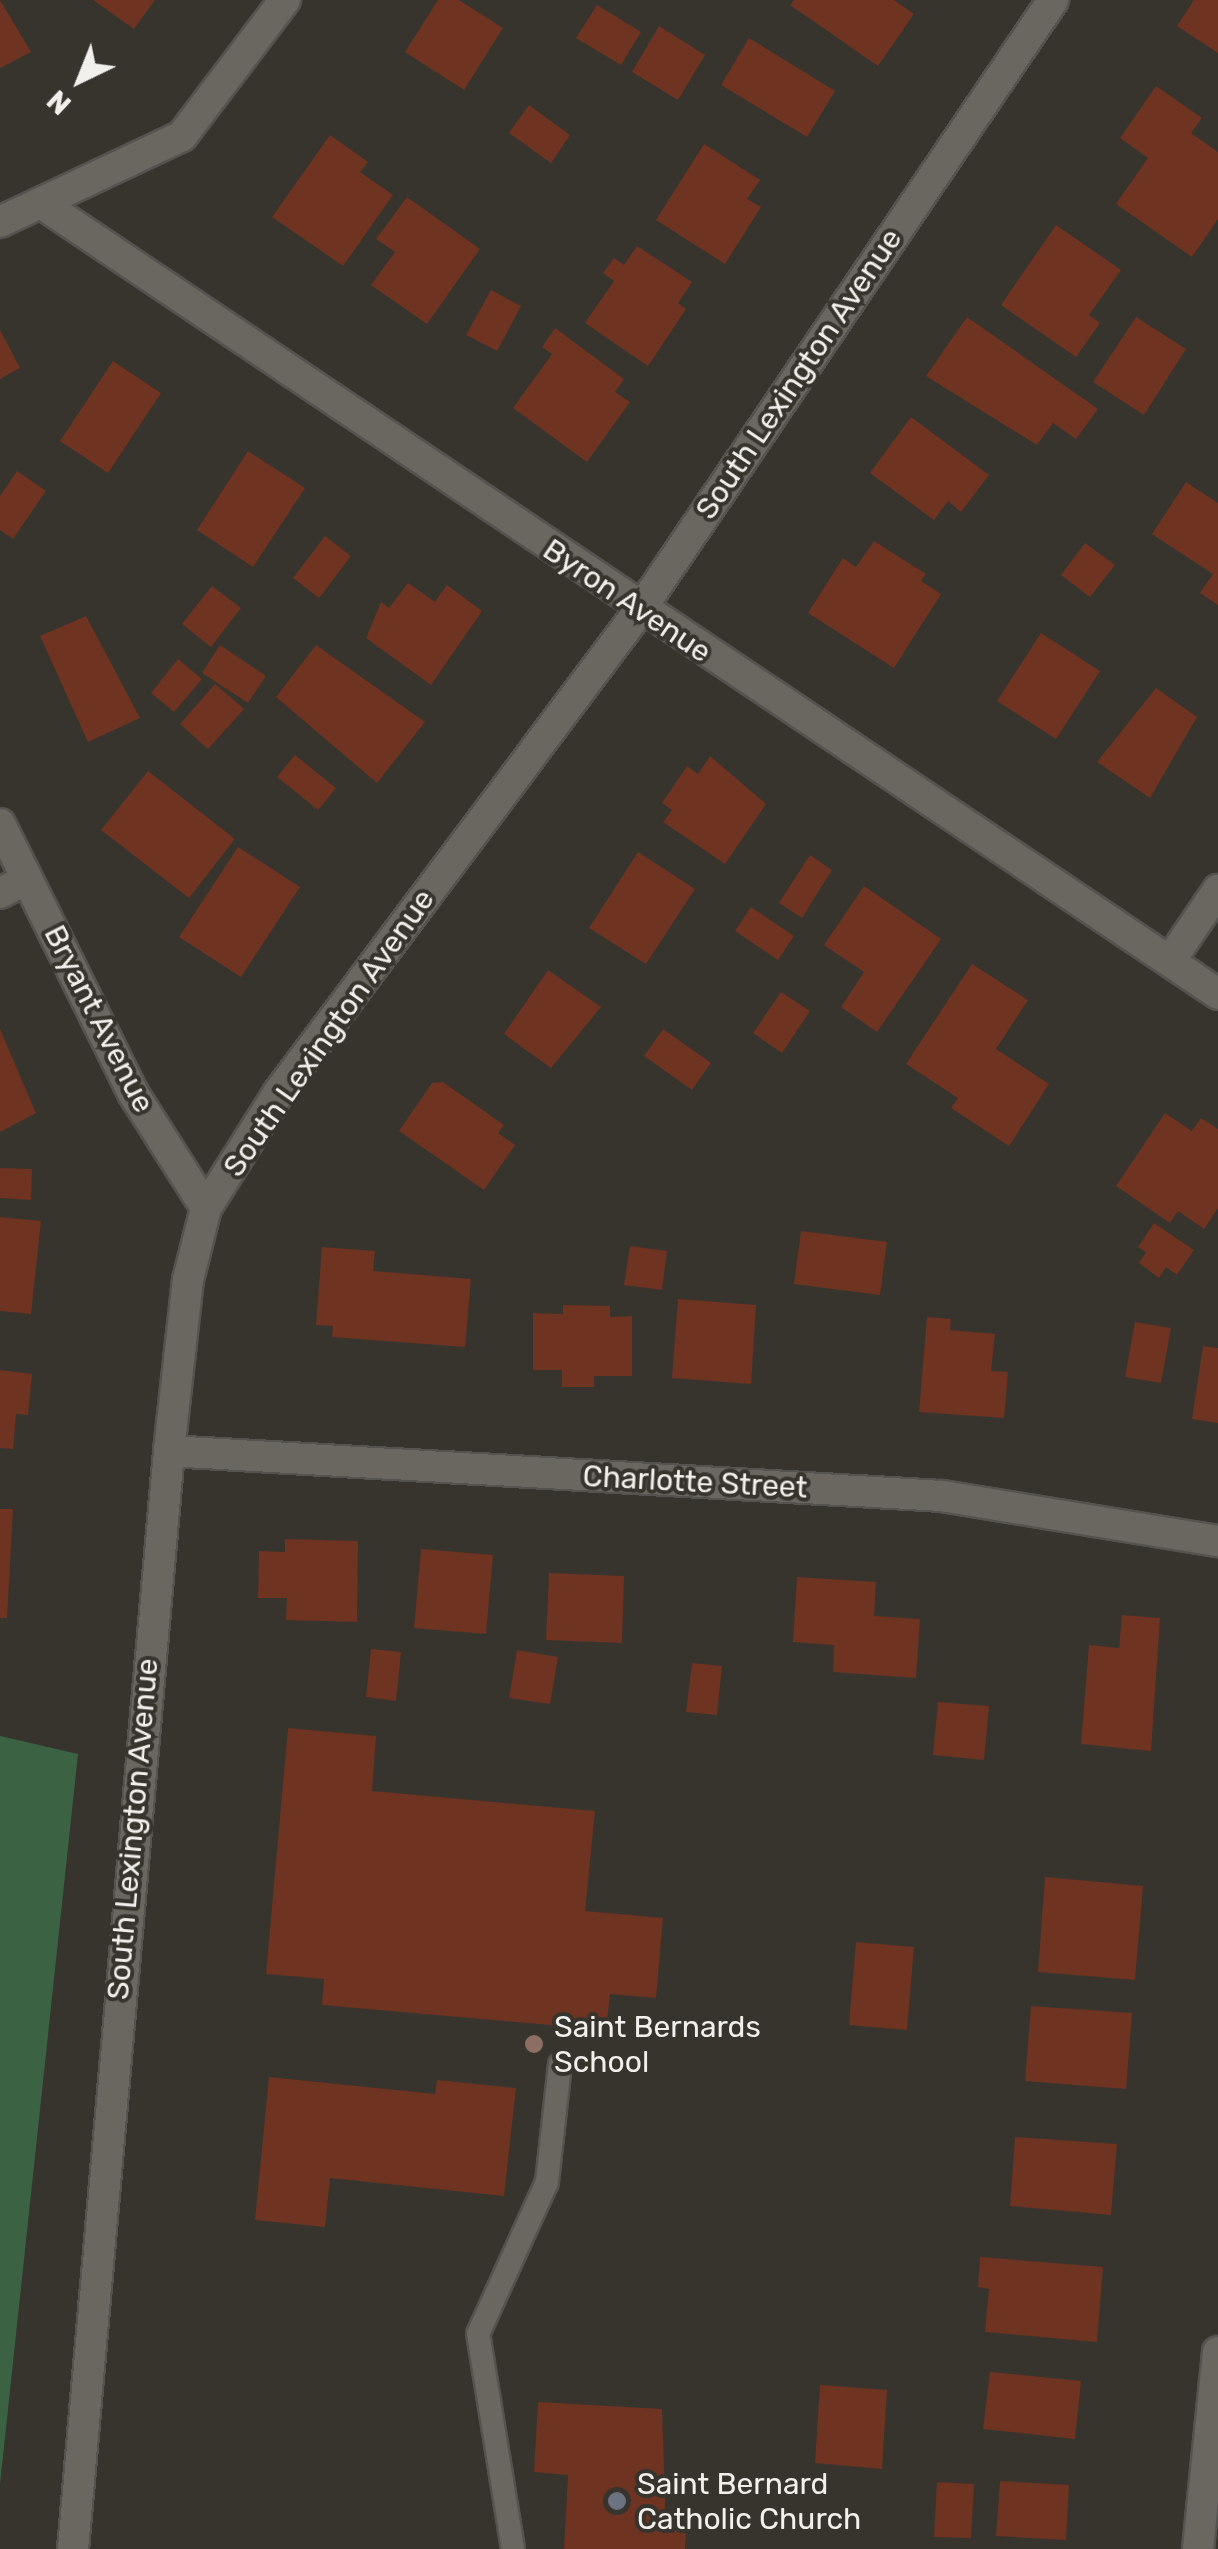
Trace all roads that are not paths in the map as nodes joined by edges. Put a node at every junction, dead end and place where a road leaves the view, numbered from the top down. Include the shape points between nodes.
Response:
1 (286, 0) edge
2 (1053, 0) edge
3 (41, 203) junction
4 (0, 222) edge
5 (640, 610) junction
6 (0, 824) edge
7 (14, 886) edge
8 (1218, 890) edge
9 (1170, 961) junction
10 (1218, 994) edge
11 (206, 1208) junction
12 (168, 1451) junction
13 (1218, 1540) edge
14 (560, 2064) dead end
15 (1218, 2352) edge
16 (74, 2549) edge
17 (513, 2549) edge
18 (1198, 2549) edge

1 - 3 street via 182,136
2 - 5 street, South Lexington Avenue
3 - 4 street
3 - 5 street, Byron Avenue
5 - 9 street, Byron Avenue
5 - 11 street, South Lexington Avenue via 279,1092
6 - 7 street, Bryant Avenue
7 - 11 street, Bryant Avenue
8 - 9 street
9 - 10 street, Byron Avenue
11 - 12 street, South Lexington Avenue via 188,1280
12 - 13 street, Charlotte Street via 942,1496
12 - 16 street, South Lexington Avenue
14 - 17 lane via 546,2182 478,2334
15 - 18 street

